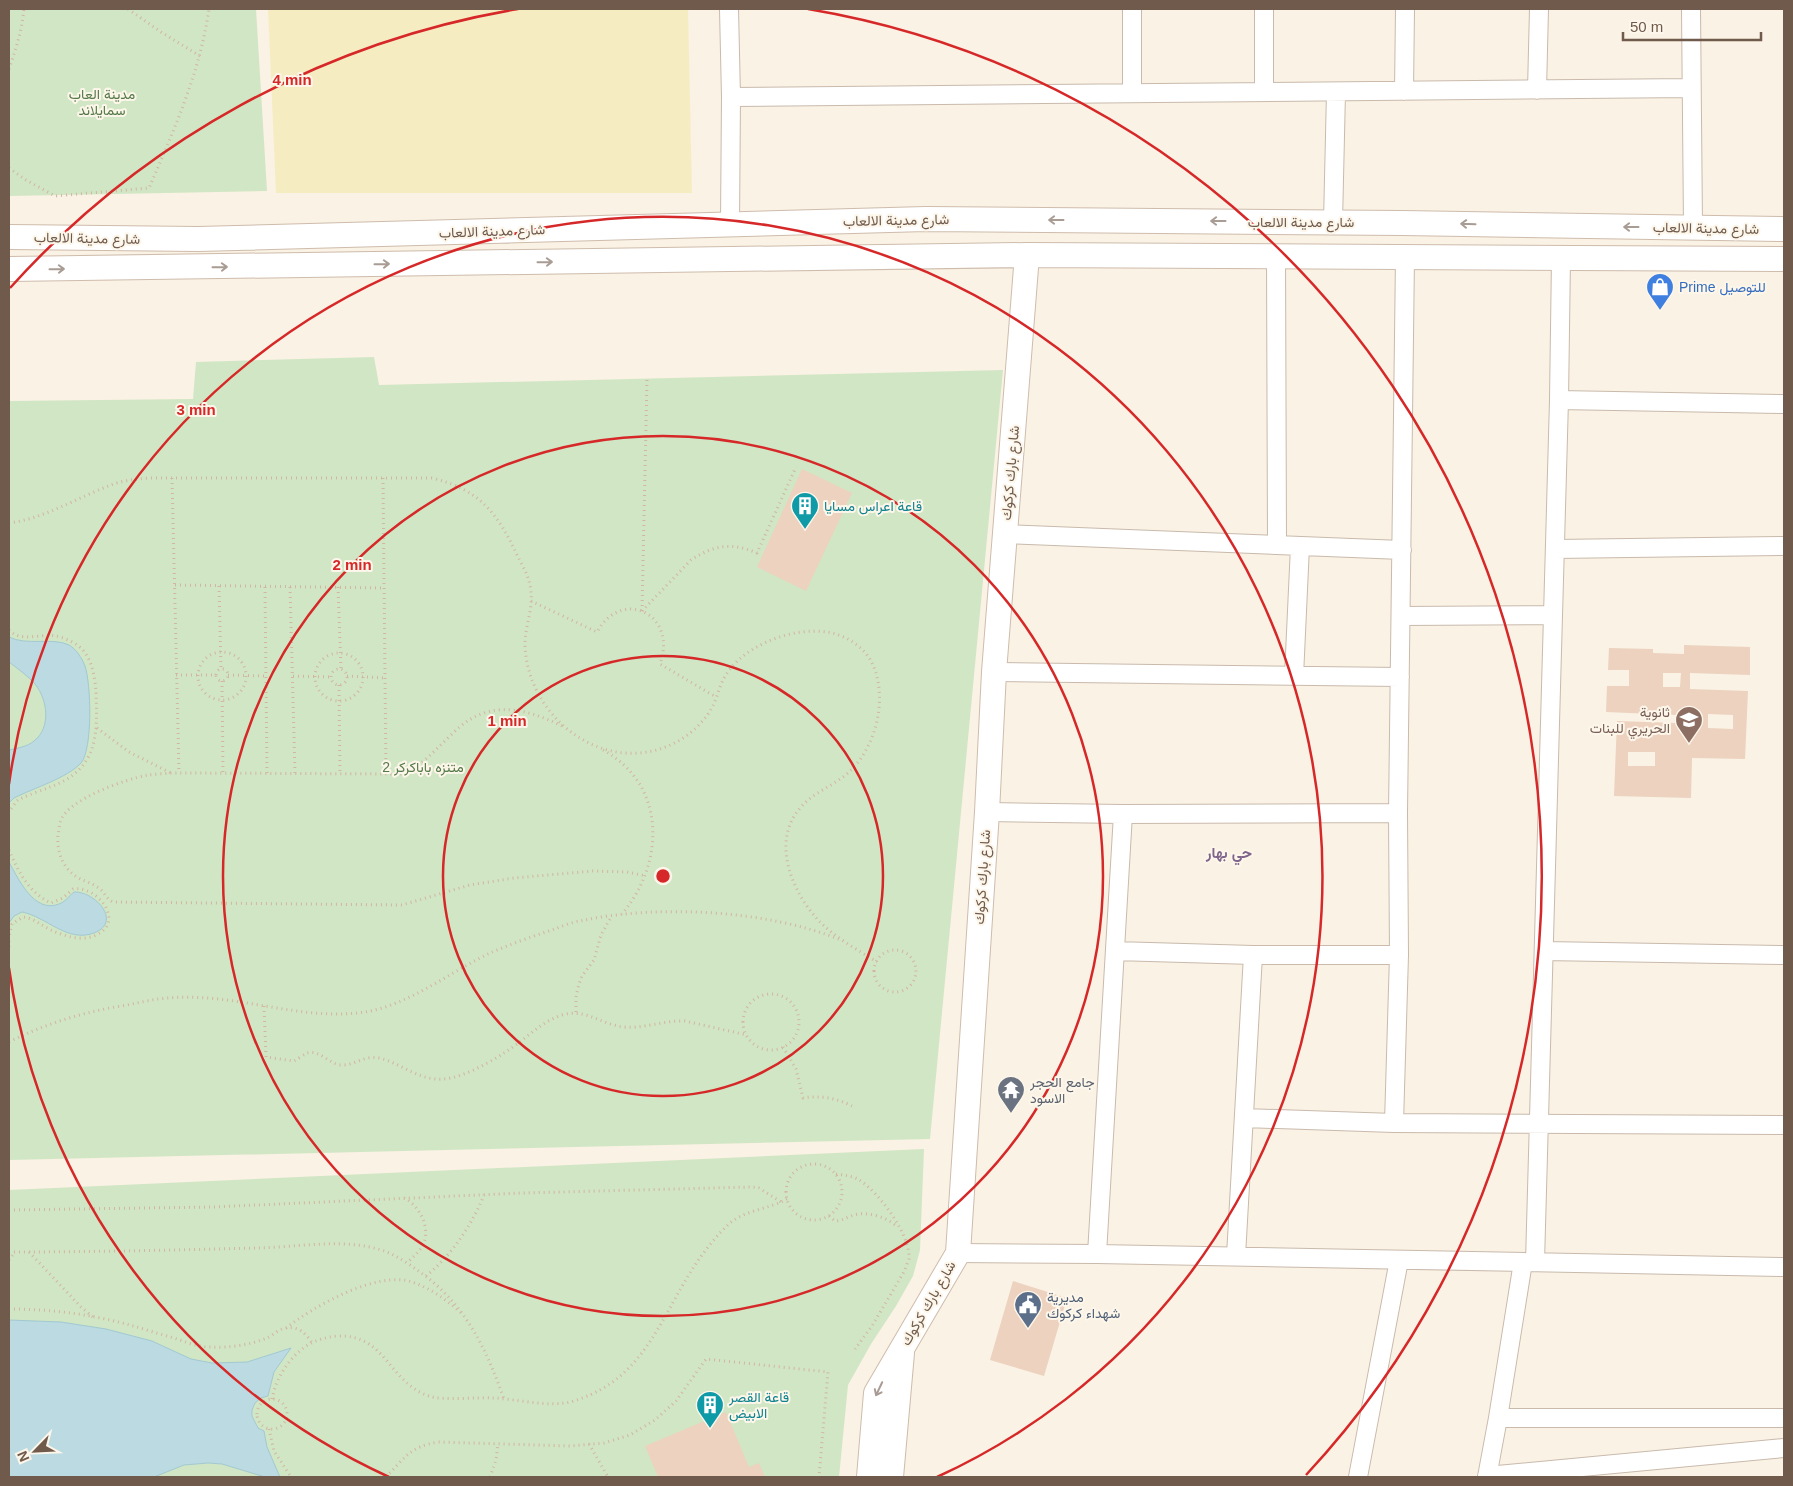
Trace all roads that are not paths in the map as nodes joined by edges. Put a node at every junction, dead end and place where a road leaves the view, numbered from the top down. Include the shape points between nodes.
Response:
1 (729, 9) edge
2 (1132, 9) edge
3 (1264, 9) edge
4 (1405, 9) edge
5 (1539, 9) edge
6 (1691, 9) edge
7 (1691, 88) junction
8 (1537, 90) junction
9 (1404, 91) junction
10 (1264, 92) junction
11 (1336, 92) junction
12 (1132, 93) junction
13 (731, 97) junction
14 (1164, 221) junction
15 (1333, 222) junction
16 (730, 224) junction
17 (1693, 227) junction
18 (581, 228) junction
19 (1784, 229) edge
20 (9, 238) edge
21 (1027, 254) junction
22 (1164, 255) junction
23 (1276, 256) junction
24 (1405, 257) junction
25 (1561, 258) junction
26 (1784, 259) edge
27 (584, 262) junction
28 (9, 269) edge
29 (1559, 400) junction
30 (1784, 404) edge
31 (1005, 534) junction
32 (1277, 545) junction
33 (1300, 546) junction
34 (1784, 546) edge
35 (1555, 549) junction
36 (1402, 550) junction
37 (1553, 615) junction
38 (1401, 616) junction
39 (994, 672) junction
40 (1294, 676) junction
41 (1400, 677) junction
42 (986, 812) junction
43 (1398, 813) junction
44 (1123, 814) junction
45 (1115, 951) junction
46 (1544, 951) junction
47 (1253, 955) junction
48 (1399, 955) junction
49 (1784, 955) edge
50 (1244, 1118) junction
51 (1394, 1123) junction
52 (1539, 1123) junction
53 (1784, 1124) edge
54 (958, 1253) junction
55 (1097, 1254) junction
56 (1236, 1256) junction
57 (1399, 1260) junction
58 (1529, 1262) junction
59 (1784, 1267) edge
60 (903, 1347) junction
61 (1498, 1418) junction
62 (1784, 1418) edge
63 (1784, 1448) edge
64 (1487, 1476) edge
65 (868, 1477) edge
66 (891, 1477) edge
67 (1358, 1477) edge

1 - 13 street
2 - 12 street
3 - 10 street
4 - 9 street
5 - 8 street
6 - 7 street
7 - 8 street
7 - 17 street
8 - 9 street
9 - 11 street
10 - 11 street
10 - 12 street
11 - 15 street
12 - 13 street
13 - 16 street
15 -> 14 main road, شارع مدينة الالعاب
14 -> 16 main road, شارع مدينة الالعاب via 926,219
14 - 22 main road
17 -> 15 main road, شارع مدينة الالعاب
16 - 18 main road, شارع مدينة الالعاب
17 - 19 main road, شارع مدينة الالعاب
18 - 20 main road, شارع مدينة الالعاب via 198,240
18 - 27 main road
21 - 22 main road, شارع مدينة الالعاب
21 - 27 main road, شارع مدينة الالعاب
21 - 31 main road, شارع بارك كركوك
22 - 23 main road, شارع مدينة الالعاب
23 - 24 main road, شارع مدينة الالعاب
23 - 32 street
24 - 25 main road, شارع مدينة الالعاب
24 - 36 street
25 - 26 main road, شارع مدينة الالعاب
25 - 29 street
28 -> 27 main road, شارع مدينة الالعاب
29 - 30 street
29 - 35 street
31 - 32 street
31 - 39 main road, شارع بارك كركوك
32 - 33 street
33 - 36 street
33 - 40 street
34 - 35 street
35 - 37 street
36 - 38 street
37 - 38 street
37 - 46 street
38 - 41 street
39 - 40 street
39 - 42 main road, شارع بارك كركوك
40 - 41 street
41 - 43 street
42 - 44 street
42 - 54 main road, شارع بارك كركوك
43 - 44 street
43 - 48 street
44 - 45 street
45 - 47 street
45 - 55 street
46 - 49 street
46 - 52 street
47 - 48 street
47 - 50 street
48 - 51 street
50 - 51 street
50 - 56 street
51 - 52 street
52 - 53 street
52 - 58 street
54 - 55 street
54 - 60 main road, شارع بارك كركوك
55 - 56 street
56 - 57 street
57 - 58 street
57 - 67 street
58 - 59 street
58 - 61 street
60 -> 65 main road, شارع بارك كركوك via 876,1393
60 - 66 main road
61 - 62 street
61 - 64 street
63 - 64 street

